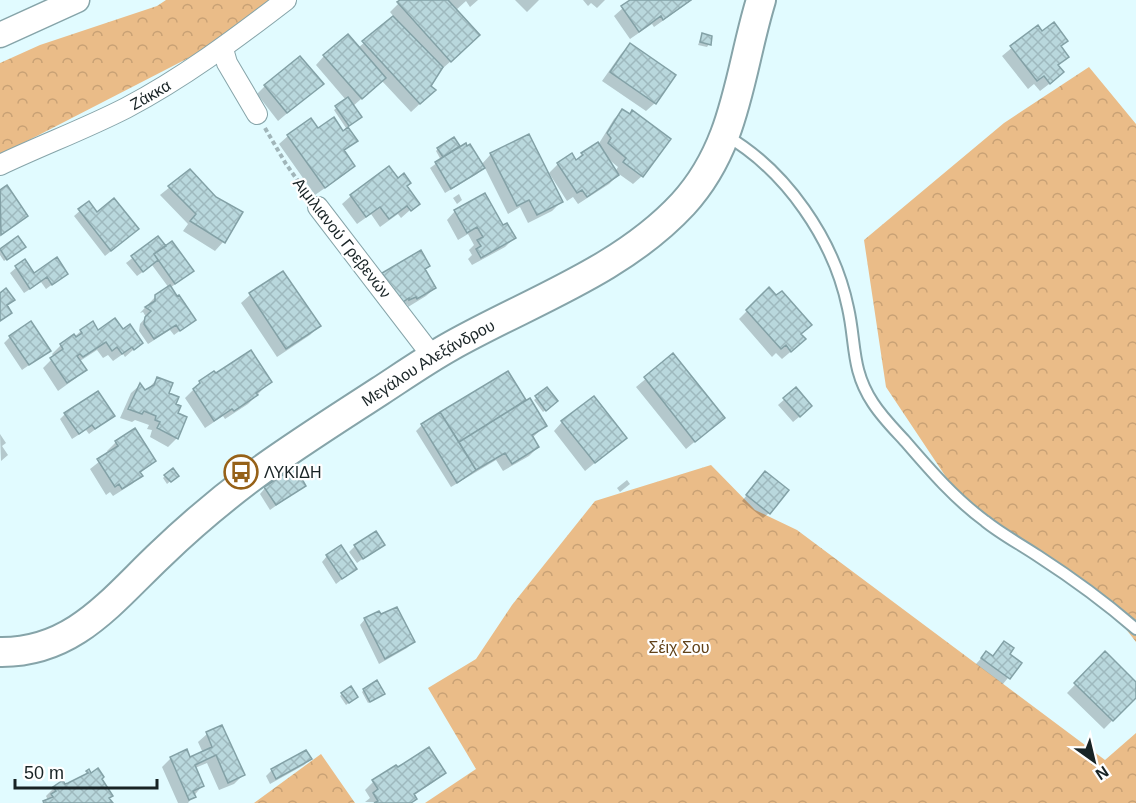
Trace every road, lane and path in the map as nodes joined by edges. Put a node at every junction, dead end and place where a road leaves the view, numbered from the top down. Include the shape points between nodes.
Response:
1 (77, 0) edge
2 (286, 0) edge
3 (761, 0) edge
4 (0, 35) edge
5 (223, 49) junction
6 (257, 114) joint
7 (725, 135) junction
8 (0, 165) edge
9 (318, 207) joint
10 (433, 357) junction
11 (1136, 629) edge
12 (0, 652) edge

1 - 4 street
2 - 5 street, Ζάκκα
3 - 7 main road, Μεγάλου Αλεξάνδρου
5 - 6 street
5 - 8 street, Ζάκκα via 125,108
6 - 9 path, Αιμιλιανού Γρεβενών via 286,164
7 - 10 main road, Μεγάλου Αλεξάνδρου via 691,195 641,242
7 - 11 lane via 747,148 772,172 818,229 842,285 858,372 884,417 966,507 1066,574
9 - 10 street, Αιμιλιανού Γρεβενών
10 - 12 main road, Μεγάλου Αλεξάνδρου via 317,431 231,493 82,626 41,647

